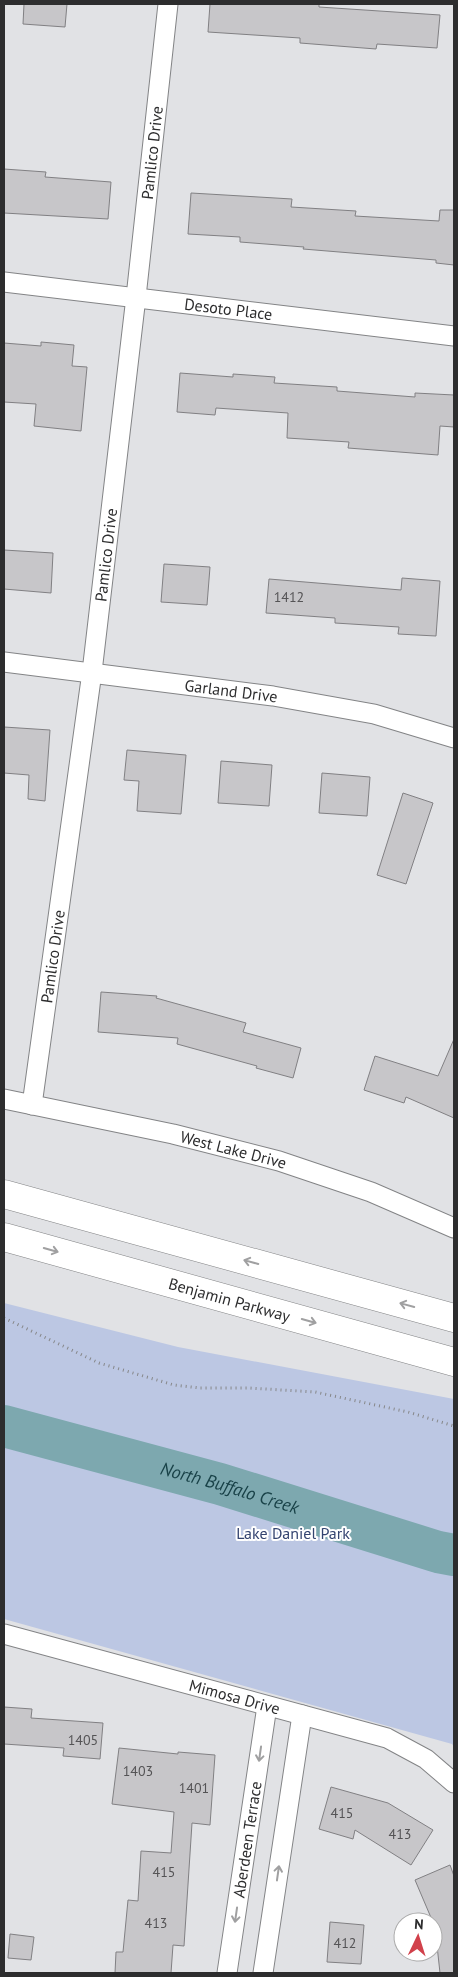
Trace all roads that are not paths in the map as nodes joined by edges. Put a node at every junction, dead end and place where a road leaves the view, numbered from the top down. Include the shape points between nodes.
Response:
1 (168, 4) edge
2 (4, 282) edge
3 (136, 297) junction
4 (454, 336) edge
5 (4, 662) edge
6 (92, 672) junction
7 (454, 738) edge
8 (4, 1099) edge
9 (32, 1105) junction
10 (4, 1194) edge
11 (454, 1228) edge
12 (4, 1237) edge
13 (454, 1318) edge
14 (454, 1362) edge
15 (4, 1634) edge
16 (267, 1706) junction
17 (302, 1715) junction
18 (454, 1783) edge
19 (227, 1973) edge
20 (263, 1973) edge

1 - 3 street, Pamlico Drive
2 - 3 street, Desoto Place
3 - 4 street, Desoto Place
3 - 6 street, Pamlico Drive
5 - 6 street, Garland Drive
6 - 7 street, Garland Drive via 273,696 374,714
6 - 9 street, Pamlico Drive
8 - 9 street, West Lake Drive
9 - 11 street, West Lake Drive via 173,1134 279,1161 371,1192
13 -> 10 main road
12 -> 14 main road, Benjamin Parkway
15 - 16 street, Mimosa Drive
16 - 17 street, Mimosa Drive
16 -> 19 street, Aberdeen Terrace
17 - 18 street, Mimosa Drive via 386,1738 426,1758
20 -> 17 street

